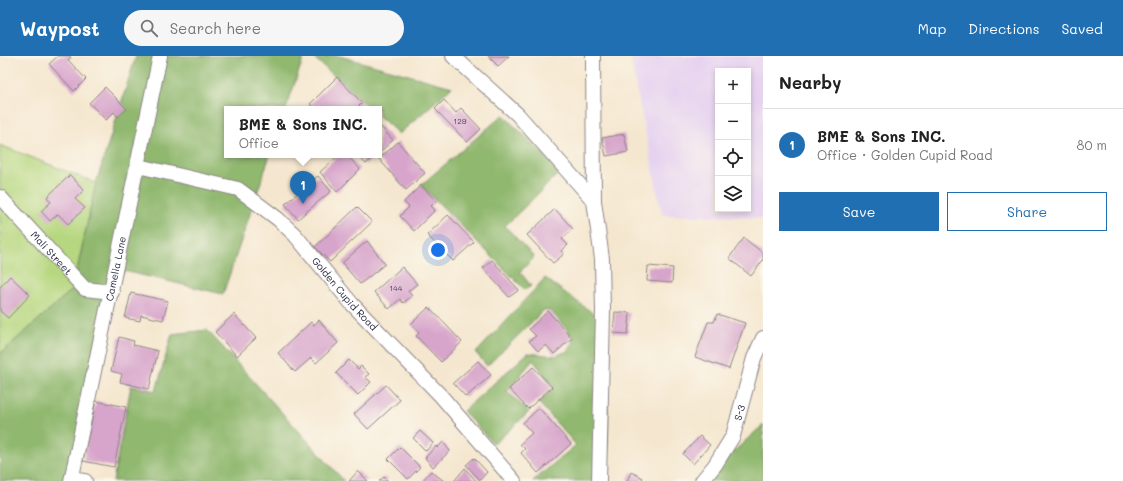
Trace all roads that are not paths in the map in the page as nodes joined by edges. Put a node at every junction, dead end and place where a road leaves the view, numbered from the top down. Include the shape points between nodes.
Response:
1 (160, 56) edge
2 (453, 56) edge
3 (593, 56) edge
4 (138, 166) junction
5 (0, 197) edge
6 (594, 201) junction
7 (112, 292) junction
8 (763, 338) edge
9 (76, 480) edge
10 (514, 481) edge
11 (599, 481) edge
12 (702, 481) edge

1 - 4 street, Camelia Lane
2 - 6 street via 518,115
3 - 6 street
4 - 7 street, Camelia Lane
4 - 10 street, Golden Cupid Road via 238,189 278,219 352,304 441,396
5 - 7 street, Mali Street via 85,289
6 - 11 street via 602,260 604,311
7 - 9 street, Camelia Lane via 84,414
8 - 12 street, S-3 via 754,358 733,436

